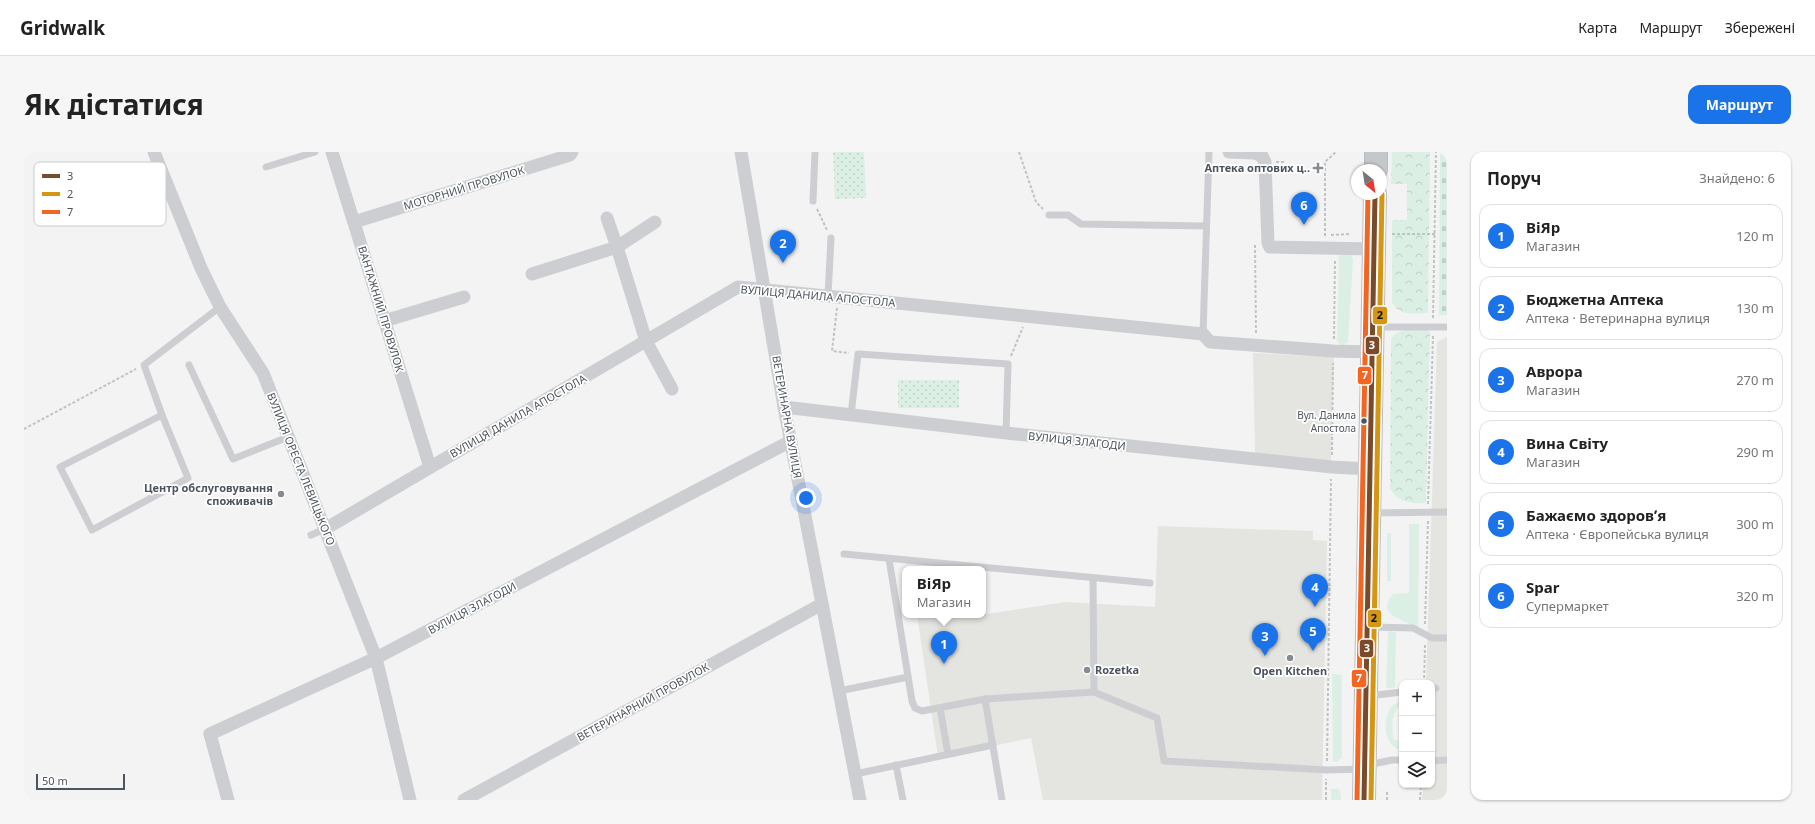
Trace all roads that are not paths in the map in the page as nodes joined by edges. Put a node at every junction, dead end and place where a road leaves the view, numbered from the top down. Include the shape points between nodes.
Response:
1 (154, 152) edge
2 (315, 152) edge
3 (332, 152) edge
4 (572, 152) edge
5 (741, 152) edge
6 (815, 152) edge
7 (1209, 152) edge
8 (1229, 152) edge
9 (1376, 152) edge
10 (1263, 154) edge
11 (158, 162) edge
12 (1376, 164) edge
13 (266, 167) dead end
14 (166, 182) edge
15 (1375, 200) edge
16 (813, 201) road end
17 (1049, 215) road end
18 (607, 218) dead end
19 (354, 222) junction
20 (655, 222) dead end
21 (1206, 226) junction
22 (831, 238) road end
23 (617, 247) junction
24 (1374, 249) junction
25 (532, 274) dead end
26 (764, 290) junction
27 (833, 296) junction
28 (464, 297) dead end
29 (220, 307) junction
30 (384, 321) junction
31 (1373, 326) junction
32 (1447, 327) edge
33 (1203, 334) junction
34 (646, 341) junction
35 (1372, 352) junction
36 (189, 365) dead end
37 (672, 389) dead end
38 (784, 408) junction
39 (162, 415) junction
40 (850, 415) junction
41 (1006, 433) junction
42 (288, 436) junction
43 (791, 441) junction
44 (430, 467) junction
45 (1370, 469) junction
46 (1369, 512) junction
47 (1447, 512) edge
48 (325, 528) junction
49 (311, 535) dead end
50 (844, 554) dead end
51 (889, 559) junction
52 (964, 566) edge
53 (986, 568) edge
54 (1093, 578) junction
55 (1150, 583) dead end
56 (822, 604) junction
57 (1367, 627) junction
58 (1447, 638) edge
59 (376, 658) junction
60 (908, 677) junction
61 (839, 691) junction
62 (1094, 692) junction
63 (1399, 692) edge
64 (1366, 696) junction
65 (985, 699) junction
66 (940, 708) junction
67 (993, 745) junction
68 (948, 754) junction
69 (1399, 760) edge
70 (1435, 760) edge
71 (1447, 760) edge
72 (896, 766) junction
73 (1365, 767) junction
74 (855, 774) junction
75 (228, 800) edge
76 (410, 800) edge
77 (464, 800) edge
78 (860, 800) edge
79 (903, 800) edge
80 (1002, 800) edge
81 (1364, 800) edge

1 - 11 street, ВУЛИЦЯ ОРЕСТА ЛЕВИЦЬКОГО
2 - 13 lane
3 - 19 street, ВАНТАЖНИЙ ПРОВУЛОК
4 - 19 street, МОТОРНИЙ ПРОВУЛОК via 570,155
5 - 26 street, ВЕТЕРИНАРНА ВУЛИЦЯ
6 - 16 lane
7 - 21 lane
8 - 10 street
9 - 12 highway
10 - 24 street via 1270,247
14 - 29 street, ВУЛИЦЯ ОРЕСТА ЛЕВИЦЬКОГО via 201,268
15 - 24 highway
17 - 21 lane via 1068,215 1081,224
18 - 23 street
19 - 30 street, ВАНТАЖНИЙ ПРОВУЛОК
20 - 23 street
21 - 33 lane
22 - 27 lane
23 - 25 street
23 - 34 street
24 - 31 highway
26 - 27 street, ВУЛИЦЯ ДАНИЛА АПОСТОЛА
26 - 34 street, ВУЛИЦЯ ДАНИЛА АПОСТОЛА via 738,287
26 - 38 street, ВЕТЕРИНАРНА ВУЛИЦЯ
27 - 33 street, ВУЛИЦЯ ДАНИЛА АПОСТОЛА
28 - 30 street
29 - 39 lane via 144,365
29 - 42 street, ВУЛИЦЯ ОРЕСТА ЛЕВИЦЬКОГО via 263,373
30 - 44 street, ВАНТАЖНИЙ ПРОВУЛОК
31 - 32 lane
31 - 35 highway
33 - 35 street, ВУЛИЦЯ ДАНИЛА АПОСТОЛА via 1210,342
34 - 37 street
34 - 44 street, ВУЛИЦЯ ДАНИЛА АПОСТОЛА
35 - 45 highway
36 - 42 lane via 232,459
38 - 40 street, ВУЛИЦЯ ЗЛАГОДИ
38 - 43 street, ВЕТЕРИНАРНА ВУЛИЦЯ
39 - 39 lane via 60,467 92,530 188,478
40 - 41 street, ВУЛИЦЯ ЗЛАГОДИ
40 - 41 lane via 858,354 1008,364
41 - 45 street, ВУЛИЦЯ ЗЛАГОДИ
42 - 48 street, ВУЛИЦЯ ОРЕСТА ЛЕВИЦЬКОГО
43 - 56 street, ВЕТЕРИНАРНА ВУЛИЦЯ
43 - 59 street, ВУЛИЦЯ ЗЛАГОДИ
44 - 48 street, ВУЛИЦЯ ДАНИЛА АПОСТОЛА
45 - 46 highway
46 - 47 lane
46 - 57 highway
48 - 49 lane
48 - 59 street, ВУЛИЦЯ ОРЕСТА ЛЕВИЦЬКОГО
50 - 51 lane
51 - 52 lane
51 - 60 lane
53 - 54 lane
54 - 55 lane
54 - 62 lane
56 - 61 street, ВЕТЕРИНАРНА ВУЛИЦЯ
56 - 77 street, ВЕТЕРИНАРНИЙ ПРОВУЛОК
57 - 58 lane via 1413,628 1432,638
57 - 64 highway
59 - 75 street, ВУЛИЦЯ ЗЛАГОДИ via 210,734
59 - 76 street, ВУЛИЦЯ ОРЕСТА ЛЕВИЦЬКОГО
60 - 61 lane
60 - 66 lane via 915,708 922,711
61 - 74 street, ВЕТЕРИНАРНА ВУЛИЦЯ
62 - 65 lane
62 - 73 lane via 1158,718 1164,761 1296,768
63 - 64 lane
64 - 73 highway
65 - 66 lane
65 - 67 lane
66 - 68 lane
67 - 68 lane
67 - 80 lane
68 - 72 lane
69 - 73 lane
70 - 71 lane
72 - 74 lane
72 - 79 lane
73 - 81 highway
74 - 78 street, ВЕТЕРИНАРНА ВУЛИЦЯ

